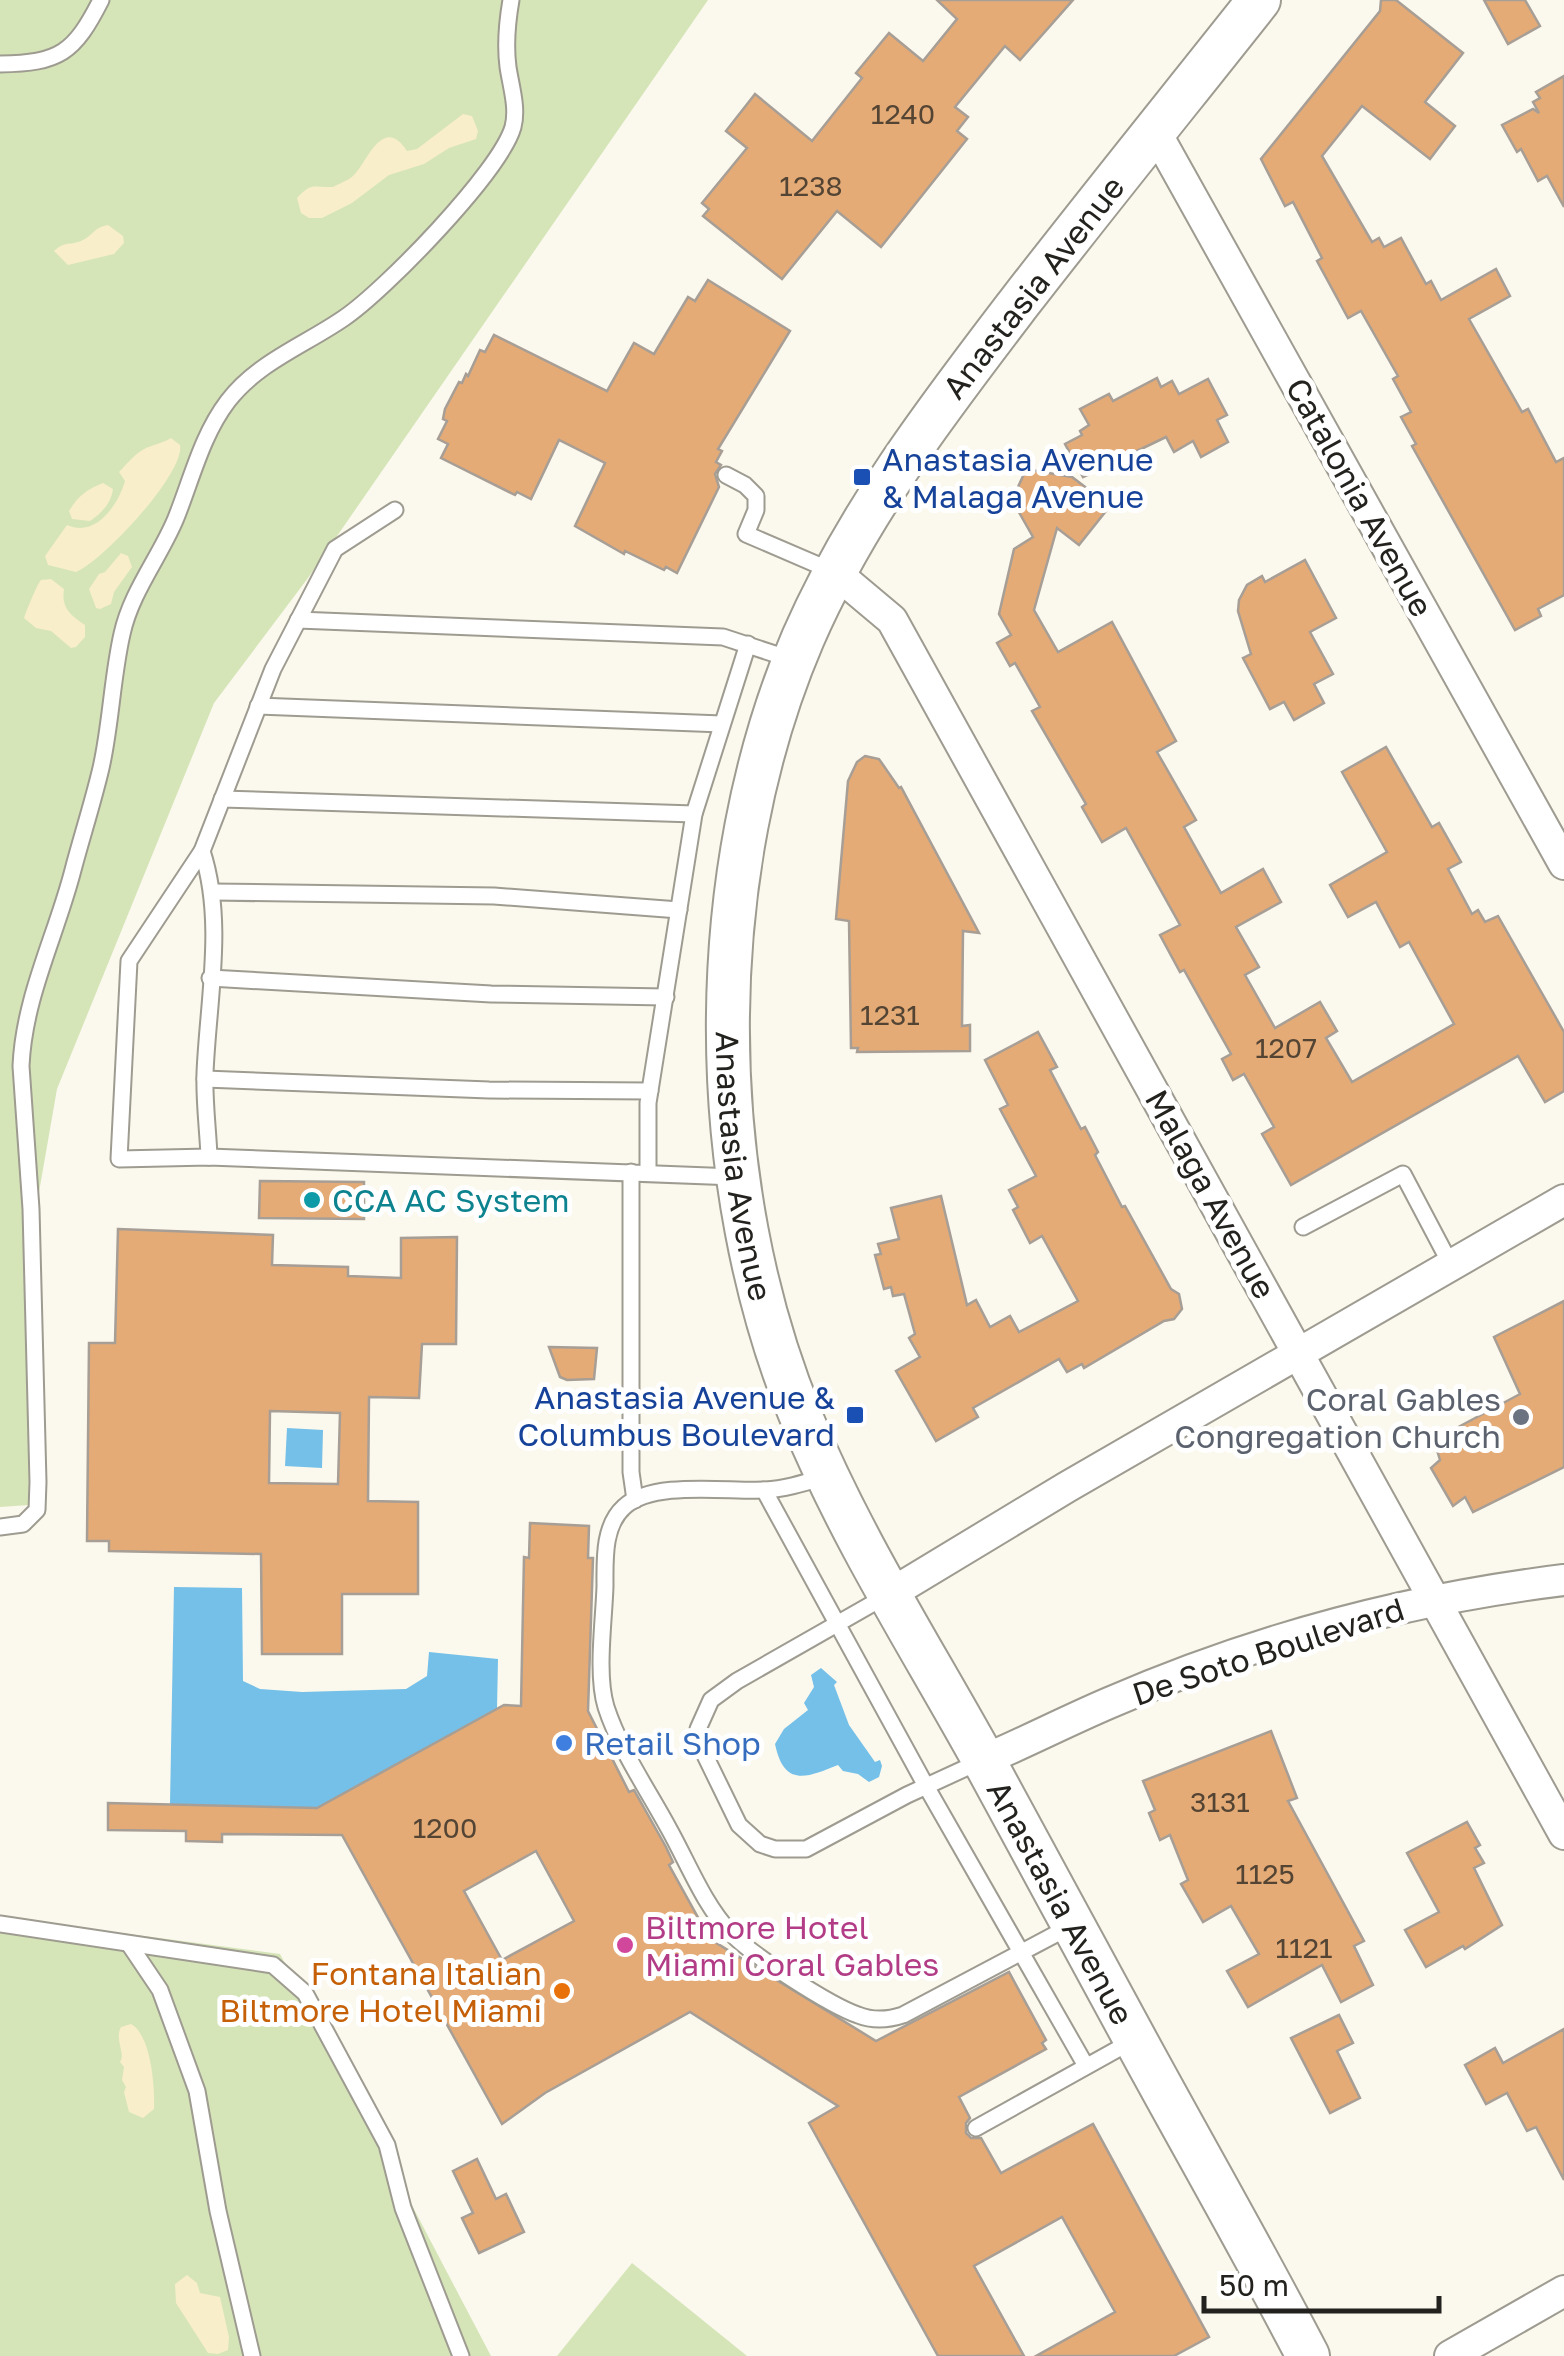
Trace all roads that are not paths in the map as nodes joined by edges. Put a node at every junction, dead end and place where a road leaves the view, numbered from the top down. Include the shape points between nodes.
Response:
1 (102, 0) edge
2 (511, 0) edge
3 (1259, 0) edge
4 (0, 64) edge
5 (1155, 131) junction
6 (726, 475) dead end
7 (395, 510) dead end
8 (836, 573) junction
9 (298, 620) junction
10 (748, 644) junction
11 (795, 660) junction
12 (258, 706) junction
13 (722, 724) junction
14 (222, 799) junction
15 (694, 814) junction
16 (202, 851) junction
17 (1564, 864) edge
18 (212, 892) junction
19 (680, 910) junction
20 (210, 978) junction
21 (666, 997) junction
22 (205, 1079) junction
23 (650, 1091) junction
24 (210, 1158) junction
25 (631, 1172) junction
26 (648, 1172) junction
27 (739, 1177) junction
28 (1564, 1200) edge
29 (1303, 1227) dead end
30 (1451, 1265) junction
31 (1300, 1353) junction
32 (828, 1475) junction
33 (764, 1490) junction
34 (635, 1500) junction
35 (0, 1527) edge
36 (1564, 1580) edge
37 (890, 1594) junction
38 (1436, 1599) junction
39 (838, 1625) junction
40 (984, 1760) junction
41 (926, 1786) junction
42 (1564, 1834) edge
43 (0, 1924) edge
44 (1073, 1926) junction
45 (129, 1944) junction
46 (1021, 1951) junction
47 (1135, 2040) junction
48 (1086, 2066) junction
49 (976, 2128) dead end
50 (1564, 2291) edge
51 (252, 2356) edge
52 (461, 2356) edge
53 (1308, 2356) edge
54 (1450, 2356) edge

1 - 4 lane via 68,52 44,62
2 - 35 lane via 506,33 513,125 503,150 380,290 250,377 228,402 122,632 100,770 22,1036 38,1482 36,1510 23,1524
3 - 5 street, Anastasia Avenue
5 - 8 street, Anastasia Avenue via 938,408
5 - 17 street, Catalonia Avenue
6 - 8 lane via 756,496 746,534
7 - 9 lane via 334,549
8 - 11 street, Anastasia Avenue
8 - 31 street, Malaga Avenue via 892,620
9 - 10 lane via 704,636
9 - 12 lane
10 - 11 lane
10 - 13 lane
11 - 27 street, Anastasia Avenue via 758,778 733,937 730,1060
12 - 13 lane
12 - 14 lane
13 - 15 lane
14 - 15 lane
14 - 16 lane
15 - 19 lane
16 - 18 lane
16 - 24 lane via 129,961 119,1158
18 - 19 lane via 494,896
18 - 20 lane
19 - 21 lane
20 - 21 lane
20 - 22 lane
21 - 23 lane
22 - 23 lane
22 - 24 lane
23 - 26 lane
24 - 25 lane
25 - 26 lane
25 - 34 lane
26 - 27 lane
27 - 32 street, Anastasia Avenue via 778,1352
28 - 30 street
29 - 30 lane via 1403,1174
30 - 31 street
31 - 37 street
31 - 38 street, Malaga Avenue
32 - 33 lane
32 - 37 street, Anastasia Avenue
33 - 34 lane via 660,1492
33 - 39 lane
34 - 46 lane via 616,1516 606,1550 605,1704 732,1935 846,2010 873,2019 903,2015
36 - 38 street, De Soto Boulevard
37 - 39 lane
37 - 40 street, Anastasia Avenue
38 - 40 street, De Soto Boulevard via 1324,1626 1153,1685
38 - 42 street, Malaga Avenue
39 - 41 lane
39 - 41 lane via 724,1690 702,1714 698,1730 705,1760 739,1825 760,1844 806,1848
40 - 41 lane
40 - 44 street, Anastasia Avenue
41 - 46 lane
43 - 45 lane
44 - 46 lane
44 - 47 street, Anastasia Avenue
45 - 51 lane via 160,1990 197,2091
45 - 52 lane via 273,1965 305,1993 387,2146
46 - 48 lane
47 - 48 lane
47 - 53 street, Anastasia Avenue
48 - 49 lane
50 - 54 street

